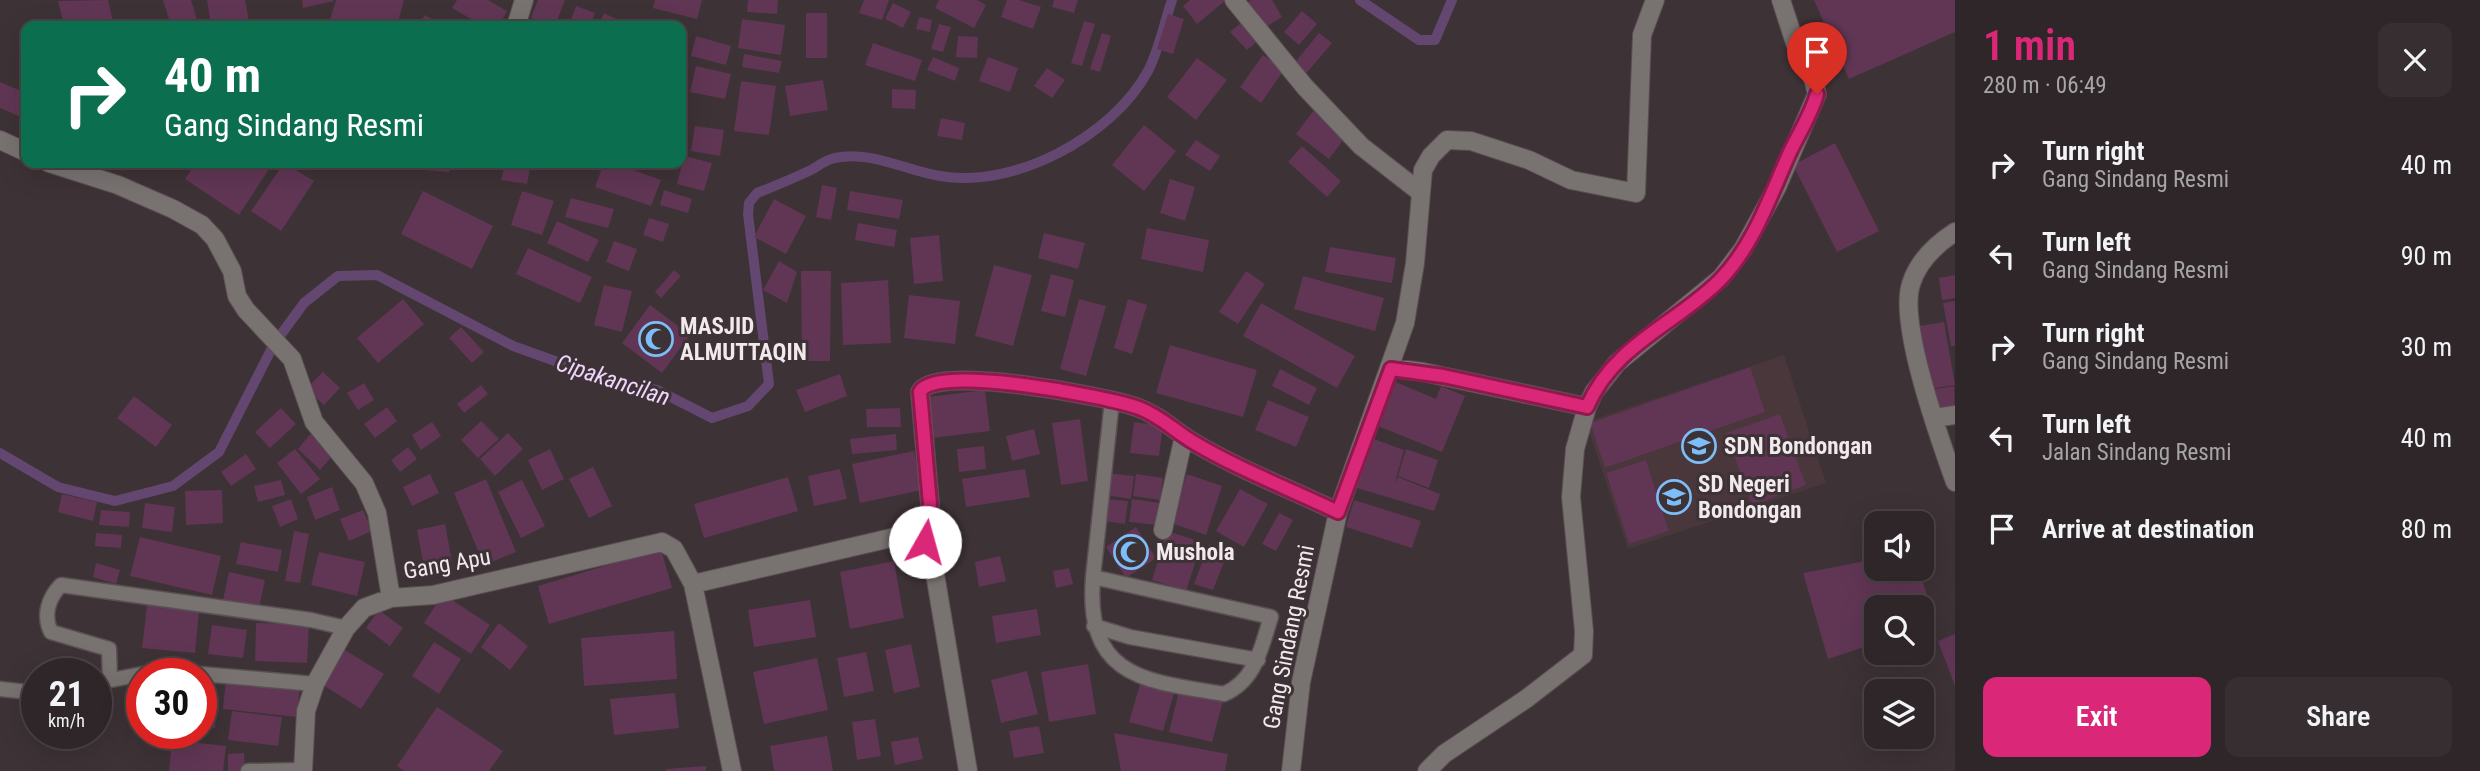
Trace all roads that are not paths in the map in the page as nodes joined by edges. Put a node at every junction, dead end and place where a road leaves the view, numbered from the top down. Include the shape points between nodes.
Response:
1 (524, 0) edge
2 (1234, 0) edge
3 (1655, 0) edge
4 (1781, 0) edge
5 (517, 21) edge
6 (0, 140) edge
7 (21, 150) edge
8 (65, 168) edge
9 (1420, 192) junction
10 (1955, 232) edge
11 (1391, 369) junction
12 (1112, 401) junction
13 (1587, 407) junction
14 (1955, 415) edge
15 (1935, 418) junction
16 (1184, 436) junction
17 (1955, 482) edge
18 (1338, 512) junction
19 (1163, 530) dead end
20 (925, 542) junction
21 (1093, 577) junction
22 (693, 584) junction
23 (391, 598) junction
24 (1094, 625) junction
25 (346, 628) junction
26 (107, 658) edge
27 (1258, 660) junction
28 (217, 675) edge
29 (315, 684) junction
30 (0, 689) edge
31 (21, 691) edge
32 (303, 770) edge
33 (248, 771) edge
34 (732, 771) edge
35 (968, 771) edge
36 (1291, 771) edge
37 (1427, 771) edge

1 - 5 street
2 - 9 street via 1305,87 1361,146
3 - 9 street, Gang Sindang Resmi via 1642,36 1636,193 1571,180 1530,160 1459,139 1447,140 1431,156 1423,170
4 - 13 street via 1817,94 1777,187 1743,249 1721,278 1617,363
6 - 7 street
8 - 23 street via 118,184 202,225 225,255 237,296 292,359 314,422 364,483 377,513
9 - 11 street, Gang Sindang Resmi via 1415,263
10 - 15 street via 1923,258 1910,285 1916,354
11 - 13 street
11 - 18 street, Gang Sindang Resmi
12 - 16 street via 1167,421
12 - 20 street via 1025,385 959,381 923,386 930,504
12 - 21 lane
13 - 37 street via 1575,449 1571,497 1583,655
14 - 15 street
15 - 17 street
16 - 18 street
16 - 19 street
18 - 36 street, Gang Sindang Resmi via 1301,682
20 - 22 street via 908,534
20 - 35 street via 933,562
21 - 24 lane
21 - 27 lane via 1270,617
22 - 23 street, Gang Apu via 674,549 662,542 433,595
22 - 34 street, Gang Apu
23 - 25 street, Gang Apu via 364,608
24 - 27 lane via 1130,637
24 - 27 lane via 1112,661 1125,670 1175,686 1224,694 1247,680
25 - 26 lane via 61,585 48,607 46,622 51,632 109,649
25 - 29 street, Gang Apu
28 - 29 lane
29 - 32 street, Gang Apu via 306,711
30 - 31 lane
32 - 33 lane

